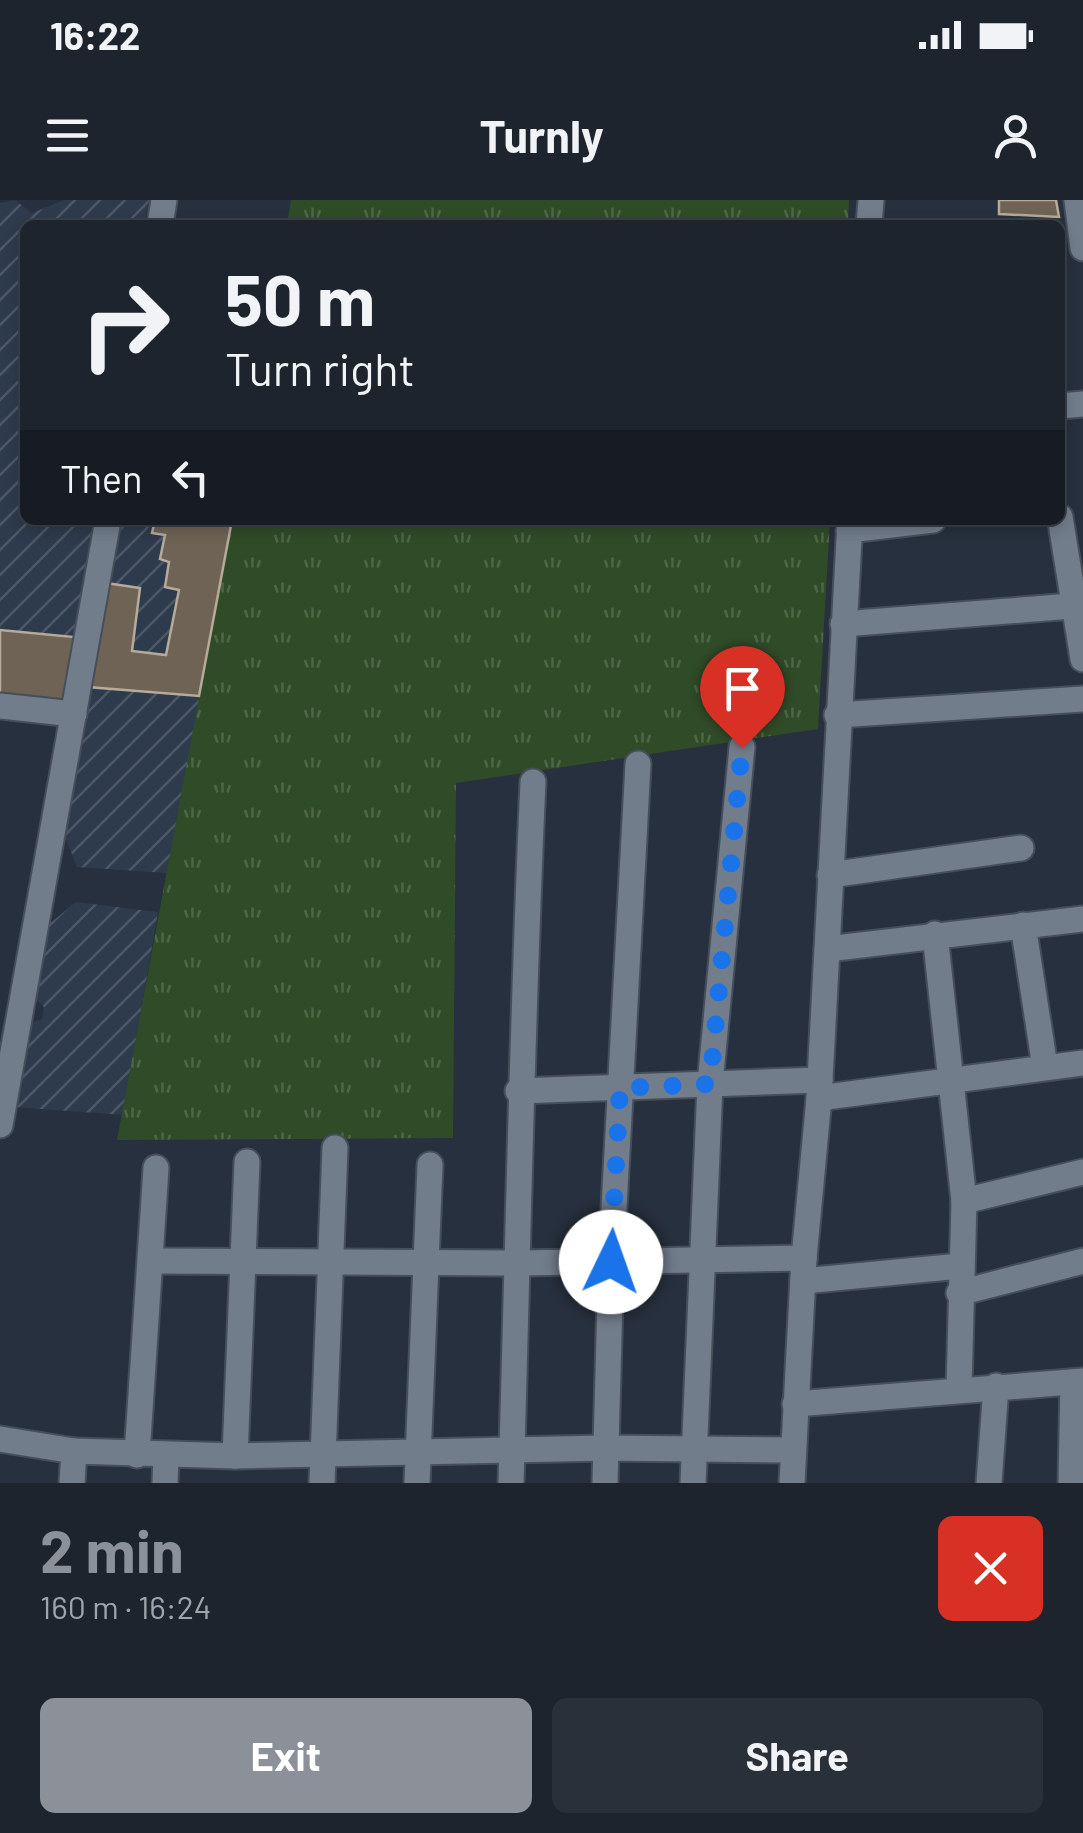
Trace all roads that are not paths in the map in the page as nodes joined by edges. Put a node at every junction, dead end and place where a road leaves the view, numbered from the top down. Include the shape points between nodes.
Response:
1 (1077, 200) edge
2 (1083, 248) edge
3 (107, 525) edge
4 (850, 525) edge
5 (1061, 525) edge
6 (1072, 606) junction
7 (843, 624) junction
8 (1083, 659) edge
9 (1083, 699) edge
10 (0, 706) edge
11 (74, 714) junction
12 (837, 715) junction
13 (742, 748) dead end
14 (638, 764) dead end
15 (533, 782) dead end
16 (1022, 848) dead end
17 (830, 875) junction
18 (1083, 919) edge
19 (1023, 925) junction
20 (935, 934) junction
21 (827, 948) junction
22 (1083, 1063) edge
23 (1045, 1068) junction
24 (952, 1078) junction
25 (710, 1084) junction
26 (620, 1088) junction
27 (820, 1089) junction
28 (518, 1092) junction
29 (0, 1124) edge
30 (335, 1148) dead end
31 (247, 1162) dead end
32 (430, 1165) dead end
33 (156, 1168) dead end
34 (1083, 1172) edge
35 (964, 1200) junction
36 (152, 1260) junction
37 (332, 1260) junction
38 (704, 1261) junction
39 (1083, 1261) edge
40 (241, 1262) junction
41 (611, 1262) junction
42 (424, 1263) junction
43 (520, 1263) junction
44 (960, 1266) junction
45 (804, 1270) junction
46 (959, 1293) junction
47 (1078, 1382) edge
48 (996, 1386) junction
49 (959, 1388) junction
50 (795, 1404) junction
51 (0, 1439) edge
52 (606, 1448) junction
53 (694, 1450) junction
54 (792, 1450) junction
55 (74, 1451) junction
56 (512, 1452) junction
57 (417, 1454) junction
58 (137, 1455) junction
59 (166, 1456) junction
60 (235, 1456) junction
61 (322, 1456) junction
62 (72, 1483) edge
63 (166, 1483) edge
64 (322, 1483) edge
65 (416, 1483) edge
66 (511, 1483) edge
67 (605, 1483) edge
68 (693, 1483) edge
69 (792, 1483) edge
70 (990, 1483) edge
71 (1071, 1483) edge

1 - 2 street
3 - 11 street
4 - 7 street
5 - 6 street
6 - 7 street
6 - 8 street
7 - 12 street
9 - 12 street
10 - 11 street
11 - 29 street
12 - 17 street
13 - 25 street
14 - 26 street
15 - 28 street
16 - 17 street
17 - 21 street
18 - 19 street
19 - 20 street
19 - 23 street
20 - 21 street
20 - 24 street
21 - 27 street
22 - 23 street
23 - 24 street
24 - 27 street
24 - 35 street
25 - 26 street
25 - 27 street
25 - 38 street
26 - 28 street
26 - 41 street
27 - 45 street
28 - 43 street
30 - 37 street
31 - 40 street
32 - 42 street
33 - 36 street
34 - 35 street
35 - 44 street
36 - 40 street
36 - 58 street
37 - 40 street
37 - 42 street
37 - 61 street
38 - 41 street
38 - 45 street
38 - 53 street
39 - 46 street
40 - 60 street
41 - 43 street
41 - 52 street
42 - 43 street
42 - 57 street
43 - 56 street
44 - 45 street
44 - 46 street
45 - 50 street
46 - 49 street
47 - 48 street
47 - 71 street
48 - 49 street
48 - 70 street
49 - 50 street
50 - 54 street
51 - 55 street
52 - 53 street
52 - 56 street
52 - 67 street
53 - 54 street
53 - 68 street
54 - 69 street
55 - 58 street
55 - 62 street
56 - 57 street
56 - 66 street
57 - 61 street
57 - 65 street
58 - 59 street
59 - 60 street
59 - 63 street
60 - 61 street
61 - 64 street

